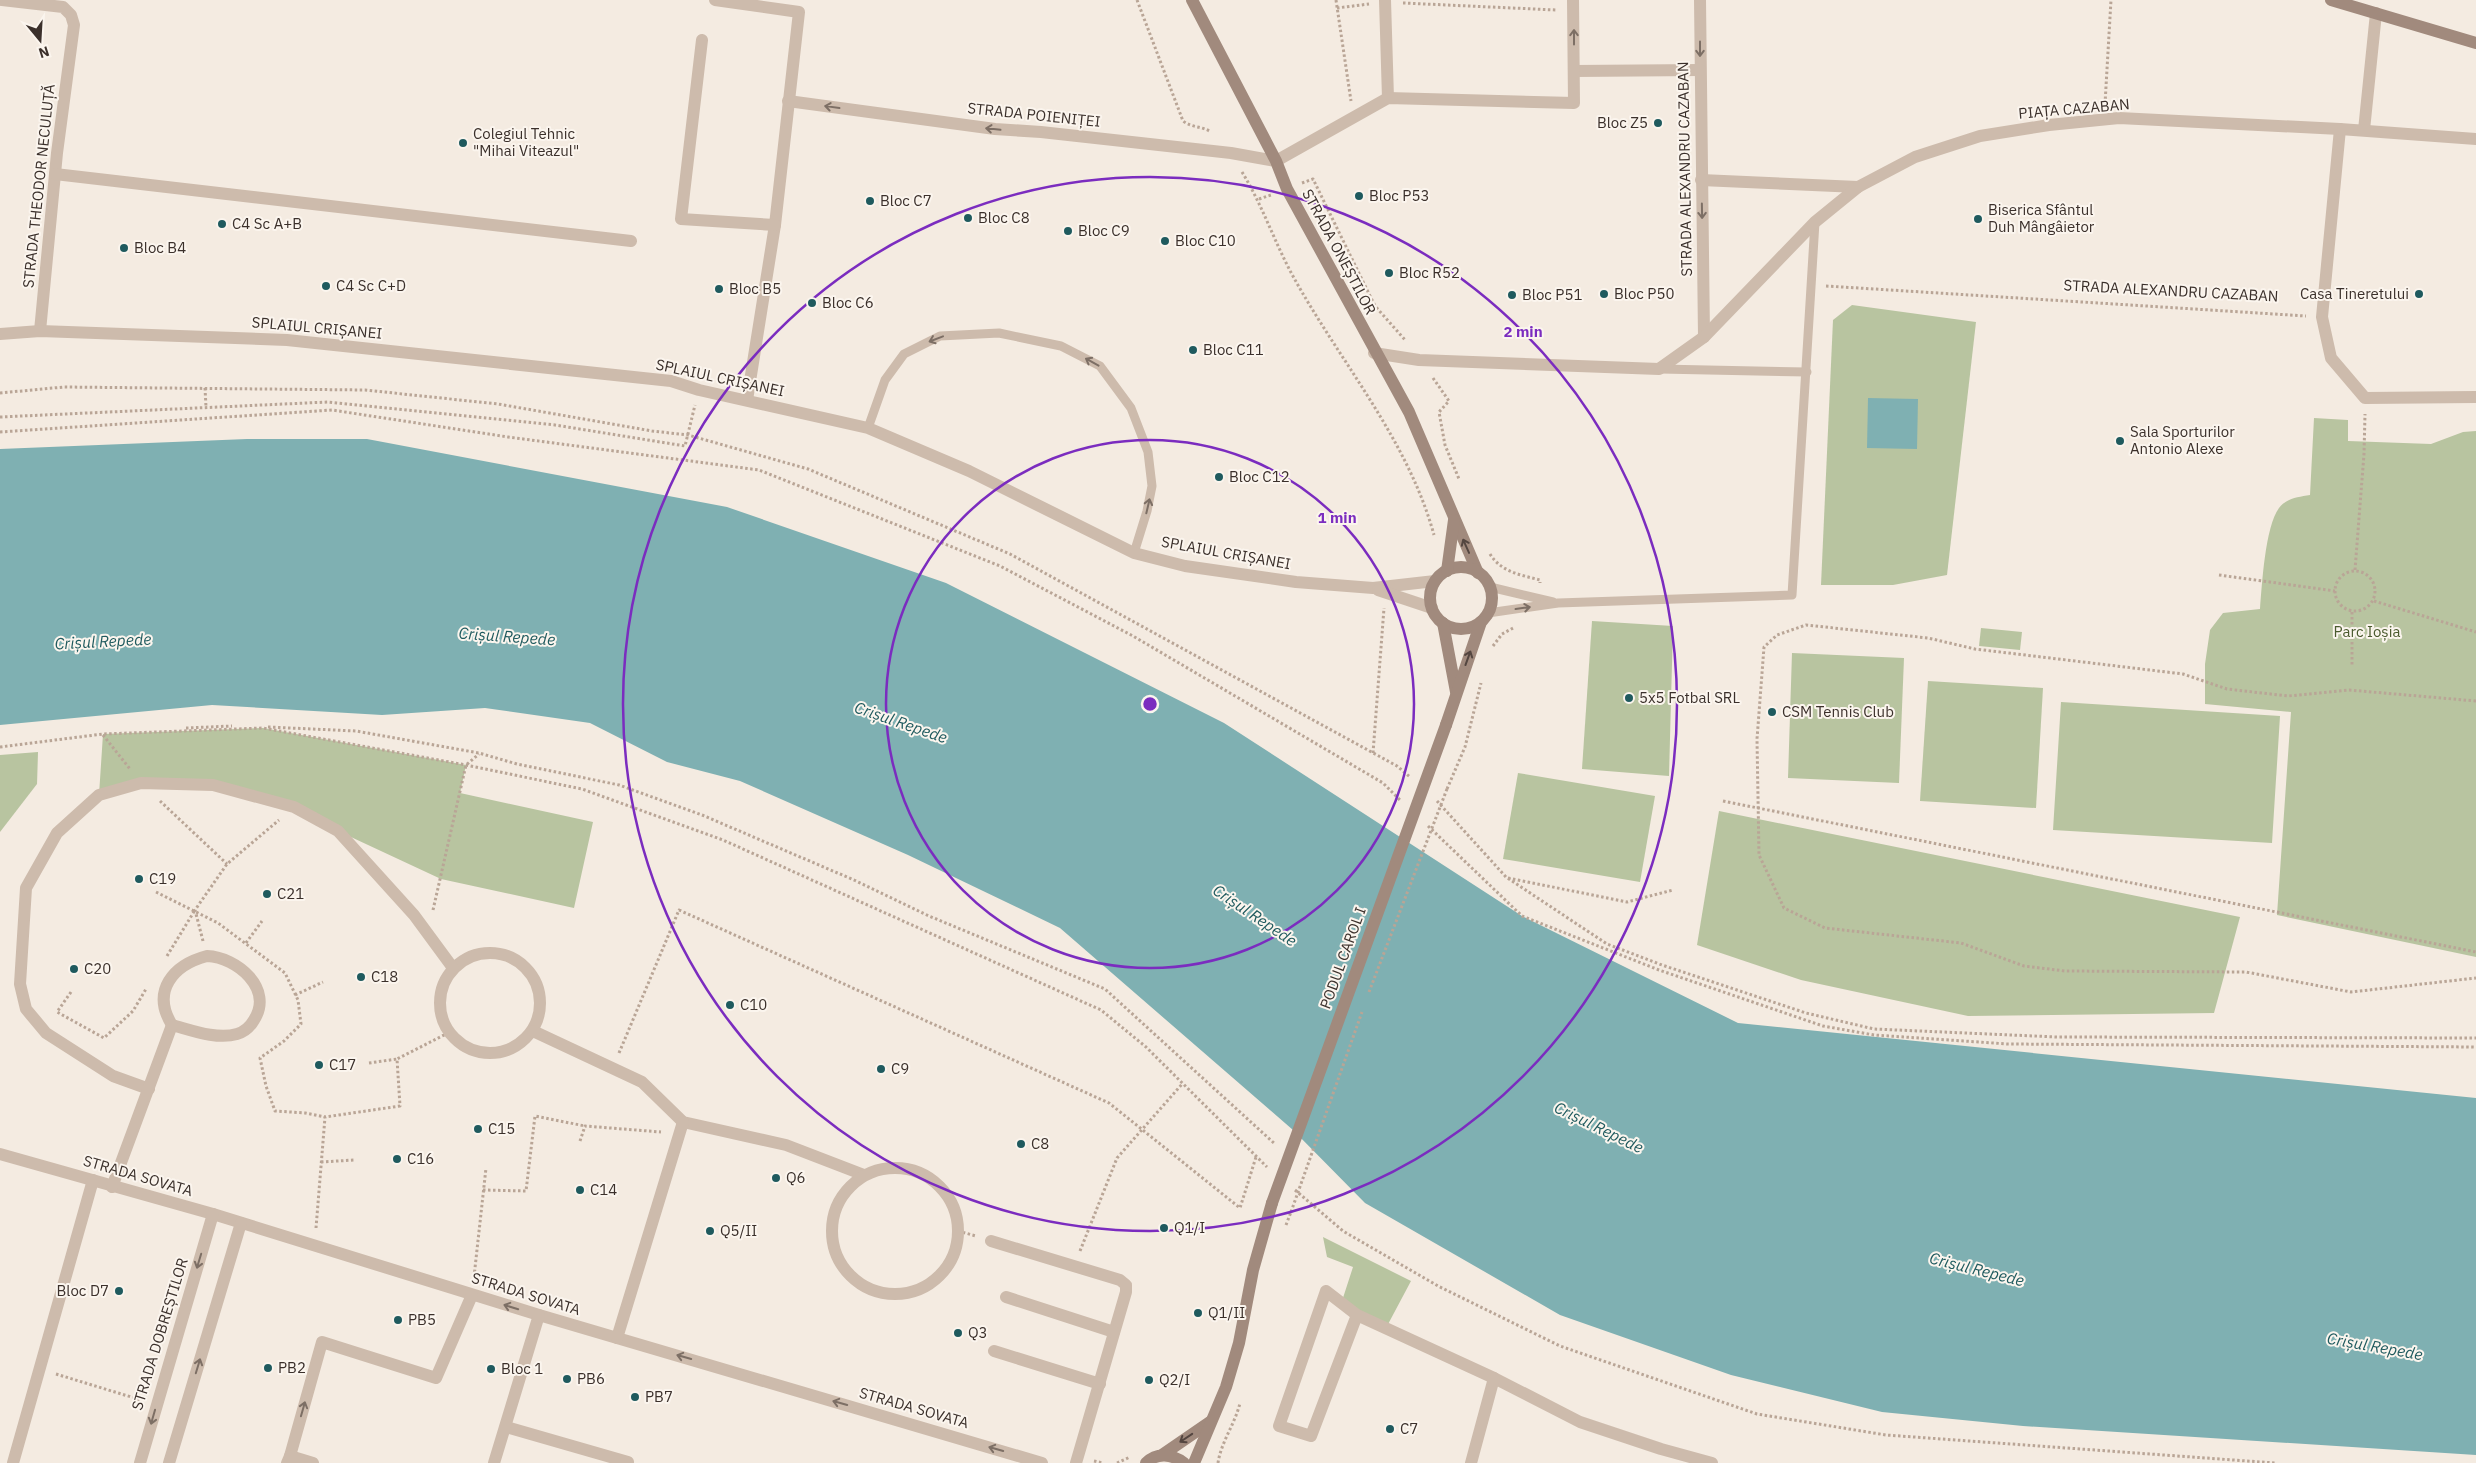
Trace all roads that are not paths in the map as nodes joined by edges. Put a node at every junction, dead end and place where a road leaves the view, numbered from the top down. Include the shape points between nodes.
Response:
1 (2, 0) edge
2 (715, 0) edge
3 (1192, 0) edge
4 (1700, 0) edge
5 (2331, 0) edge
6 (1385, 1) edge
7 (1573, 5) edge
8 (2376, 13) junction
9 (702, 40) dead end
10 (2476, 43) edge
11 (1700, 70) junction
12 (1574, 71) junction
13 (1388, 98) junction
14 (788, 101) junction
15 (2340, 129) junction
16 (2364, 130) junction
17 (2476, 139) edge
18 (1276, 161) junction
19 (55, 174) junction
20 (1701, 180) junction
21 (1858, 187) junction
22 (1815, 222) junction
23 (775, 225) junction
24 (631, 241) dead end
25 (40, 331) junction
26 (0, 334) edge
27 (1704, 337) junction
28 (1374, 352) junction
29 (1659, 369) junction
30 (1807, 372) junction
31 (2476, 397) edge
32 (747, 400) junction
33 (868, 428) junction
34 (1454, 520) junction
35 (1134, 553) junction
36 (1447, 571) junction
37 (1478, 572) junction
38 (1436, 581) junction
39 (1490, 587) junction
40 (1381, 595) junction
41 (1558, 603) junction
42 (1432, 608) junction
43 (1484, 618) junction
44 (1443, 624) junction
45 (1457, 695) junction
46 (453, 968) junction
47 (172, 1025) junction
48 (532, 1032) junction
49 (149, 1089) junction
50 (681, 1128) junction
51 (0, 1154) edge
52 (864, 1176) junction
53 (93, 1180) junction
54 (112, 1187) junction
55 (213, 1214) junction
56 (241, 1223) junction
57 (991, 1240) dead end
58 (472, 1295) junction
59 (1006, 1297) dead end
60 (1357, 1315) junction
61 (540, 1316) junction
62 (1114, 1332) junction
63 (617, 1338) junction
64 (994, 1350) dead end
65 (1494, 1378) junction
66 (1100, 1384) junction
67 (1210, 1422) junction
68 (506, 1427) junction
69 (1162, 1455) junction
70 (288, 1460) edge
71 (628, 1462) edge
72 (13, 1463) edge
73 (140, 1463) edge
74 (168, 1463) edge
75 (313, 1463) edge
76 (494, 1463) edge
77 (1042, 1463) edge
78 (1076, 1463) edge
79 (1146, 1463) edge
80 (1184, 1463) edge
81 (1194, 1463) edge
82 (1470, 1463) edge
83 (1712, 1463) edge

1 - 19 street, STRADA THEODOR NECULUȚĂ via 63,7 74,25
2 - 14 street via 799,12
3 - 18 street, STRADA ONEȘTILOR
4 -> 11 street, STRADA ALEXANDRU CAZABAN
5 - 8 street
6 - 13 street
12 -> 7 street
8 - 10 street
8 - 16 street
9 - 23 street via 681,219
11 - 12 street
11 - 20 street, STRADA ALEXANDRU CAZABAN
12 - 13 street via 1574,103
13 - 18 street
18 -> 14 street, STRADA POIENIȚEI via 1231,153 995,129
14 - 23 street
15 - 16 street, PIAȚA CAZABAN
15 - 21 street, PIAȚA CAZABAN via 2119,118 1980,136 1915,156
15 - 31 street via 2322,317 2332,358 2365,398
16 - 17 street
18 - 28 street, STRADA ONEȘTILOR via 1287,189
19 - 24 street
19 - 25 street, STRADA THEODOR NECULUȚĂ
20 - 21 street
20 -> 27 street, STRADA ALEXANDRU CAZABAN
21 - 22 street
22 - 27 street
22 - 30 lane
23 - 32 street
25 - 26 street, SPLAIUL CRIȘANEI
25 - 32 street, SPLAIUL CRIȘANEI via 287,340 671,382
27 - 29 street
28 - 29 street via 1419,360
28 - 34 street, STRADA ONEȘTILOR via 1409,412
29 - 30 lane
30 - 41 lane via 1792,595
32 - 33 street, SPLAIUL CRIȘANEI
33 - 35 street, SPLAIUL CRIȘANEI via 969,471
35 -> 33 lane via 1152,486 1148,452 1131,408 1100,366 1061,346 999,333 940,336 904,354 885,380
34 - 36 street, STRADA ONEȘTILOR
37 -> 34 street, STRADA ONEȘTILOR
35 - 40 street, SPLAIUL CRIȘANEI via 1185,566
36 - 37 street via 1468,568
36 - 38 street
37 - 39 street
38 - 40 street, SPLAIUL CRIȘANEI
38 - 42 street via 1430,597
39 - 41 lane
39 - 43 street via 1492,598
40 - 42 street, SPLAIUL CRIȘANEI
43 -> 41 lane
42 - 44 street
43 - 44 street via 1471,627 1461,629
45 -> 43 street, PODUL CAROL I
44 - 45 street
45 - 67 street, PODUL CAROL I, bridge via 1272,1203 1253,1270 1239,1343 1226,1387
46 - 48 street via 479,953 504,954 526,967 539,990 540,1009
46 - 48 street via 441,986 439,1012 448,1034 467,1049 491,1054 508,1051
46 - 49 street via 414,915 338,831 294,807 212,785 140,783 100,795 57,833 26,888 20,984 26,1009 46,1033 114,1076
47 - 47 street via 164,1012 164,996 178,969 192,960 216,956 232,961 252,980 260,1005 257,1016 246,1029 232,1035
47 - 49 street
48 - 50 street via 642,1082
49 - 54 street
50 - 52 street via 786,1145
50 - 63 street
51 - 53 street, STRADA SOVATA
52 - 52 street via 884,1169 911,1170 941,1187 952,1204 958,1224 957,1245 949,1264 936,1280 918,1291 898,1295 876,1292 857,1283 842,1268 833,1249 831,1228 836,1207 847,1189
53 - 54 street, STRADA SOVATA
53 - 72 street
54 - 55 street, STRADA SOVATA
55 - 56 street, STRADA SOVATA
55 -> 73 street, STRADA DOBREȘTILOR
56 - 58 street, STRADA SOVATA
74 -> 56 street
57 - 62 street via 1120,1280 1126,1285 1126,1292
61 -> 58 street, STRADA SOVATA
70 -> 58 street via 322,1342 436,1378
59 - 62 street
60 - 60 street via 1311,1436 1279,1426 1326,1291
60 - 65 street
61 - 63 street, STRADA SOVATA
61 - 68 street
62 - 66 street
77 -> 63 street, STRADA SOVATA
64 - 66 street
65 - 82 street
65 - 83 street via 1580,1422
66 - 78 street
67 -> 69 street
67 - 81 street, PODUL CAROL I
68 - 71 street
68 - 76 street
69 - 79 street
69 - 80 street
70 - 75 street

